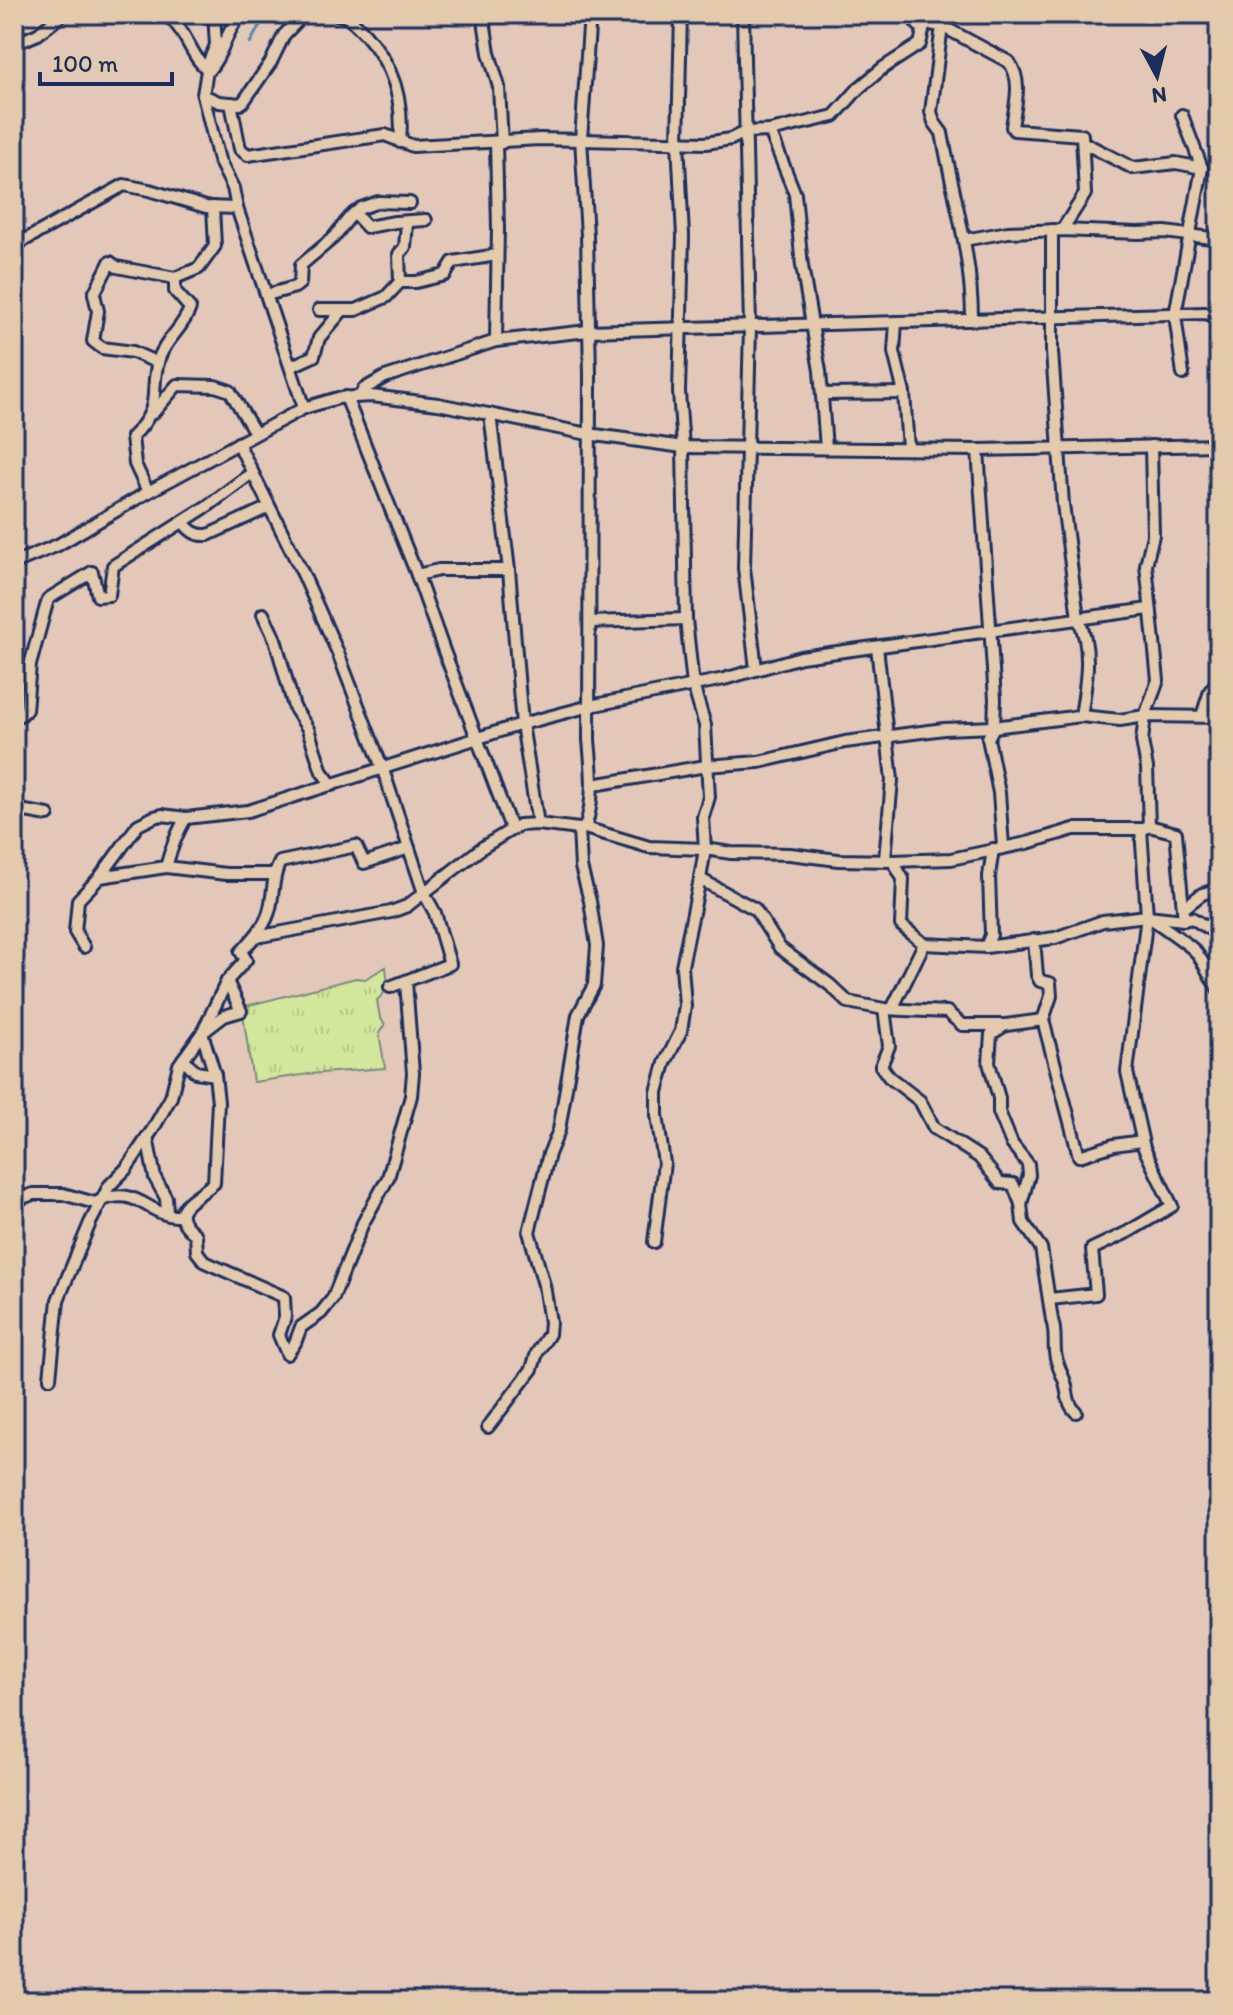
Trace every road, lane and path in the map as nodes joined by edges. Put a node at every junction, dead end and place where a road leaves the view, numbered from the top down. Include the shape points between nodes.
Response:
1 (63, 14) edge
2 (164, 14) edge
3 (214, 14) edge
4 (241, 14) edge
5 (304, 14) edge
6 (335, 14) edge
7 (483, 14) edge
8 (590, 14) edge
9 (681, 14) edge
10 (743, 14) edge
11 (909, 14) edge
12 (926, 21) edge
13 (942, 26) junction
14 (14, 44) edge
15 (209, 70) junction
16 (203, 95) junction
17 (231, 103) junction
18 (1182, 115) dead end
19 (770, 131) junction
20 (745, 132) junction
21 (581, 139) junction
22 (400, 142) junction
23 (678, 142) junction
24 (499, 143) junction
25 (1084, 143) junction
26 (1202, 168) junction
27 (410, 203) dead end
28 (213, 207) junction
29 (237, 208) junction
30 (354, 213) junction
31 (426, 220) dead end
32 (407, 223) junction
33 (1057, 230) junction
34 (1190, 234) junction
35 (1219, 239) edge
36 (964, 240) junction
37 (14, 246) edge
38 (497, 255) junction
39 (175, 278) junction
40 (400, 282) junction
41 (267, 295) junction
42 (319, 310) dead end
43 (342, 311) junction
44 (1175, 315) junction
45 (1219, 317) edge
46 (972, 319) junction
47 (1051, 319) junction
48 (896, 322) junction
49 (814, 325) junction
50 (750, 327) junction
51 (681, 328) junction
52 (588, 331) junction
53 (496, 341) junction
54 (158, 363) junction
55 (292, 366) junction
56 (1183, 374) dead end
57 (904, 393) junction
58 (822, 394) junction
59 (360, 396) junction
60 (346, 397) junction
61 (304, 408) junction
62 (490, 414) junction
63 (149, 417) junction
64 (255, 433) junction
65 (588, 434) junction
66 (238, 443) junction
67 (1219, 445) edge
68 (1151, 446) junction
69 (683, 447) junction
70 (747, 448) junction
71 (826, 448) junction
72 (908, 448) junction
73 (1060, 448) junction
74 (978, 450) junction
75 (252, 473) junction
76 (148, 492) junction
77 (269, 507) junction
78 (183, 522) junction
79 (14, 563) edge
80 (509, 570) junction
81 (417, 575) junction
82 (1149, 609) junction
83 (263, 614) dead end
84 (1078, 618) junction
85 (686, 619) junction
86 (590, 622) junction
87 (989, 630) junction
88 (877, 647) junction
89 (756, 669) junction
90 (1219, 679) edge
91 (693, 685) junction
92 (590, 706) junction
93 (14, 715) edge
94 (1081, 716) junction
95 (1145, 716) junction
96 (1202, 716) junction
97 (1219, 717) edge
98 (522, 724) junction
99 (994, 727) junction
100 (889, 736) junction
101 (476, 739) junction
102 (706, 766) junction
103 (383, 770) junction
104 (332, 785) junction
105 (593, 785) junction
106 (14, 809) edge
107 (48, 815) dead end
108 (186, 818) junction
109 (538, 824) junction
110 (511, 828) junction
111 (1145, 828) junction
112 (582, 829) junction
113 (409, 848) junction
114 (998, 848) junction
115 (705, 849) junction
116 (889, 860) junction
117 (166, 867) junction
118 (274, 874) junction
119 (100, 877) junction
120 (700, 879) junction
121 (1219, 889) edge
122 (424, 893) junction
123 (1184, 908) junction
124 (1147, 916) junction
125 (1184, 920) junction
126 (1219, 935) edge
127 (256, 937) junction
128 (1034, 940) junction
129 (924, 944) junction
130 (84, 947) dead end
131 (986, 947) junction
132 (227, 981) junction
133 (406, 982) junction
134 (390, 987) dead end
135 (1219, 990) edge
136 (888, 1009) junction
137 (1043, 1020) junction
138 (1006, 1025) junction
139 (202, 1033) junction
140 (183, 1059) junction
141 (215, 1075) junction
142 (147, 1137) junction
143 (1142, 1141) junction
144 (105, 1198) junction
145 (14, 1201) edge
146 (1021, 1204) junction
147 (167, 1214) junction
148 (181, 1216) junction
149 (654, 1242) dead end
150 (1050, 1299) junction
151 (50, 1378) dead end
152 (1076, 1412) dead end
153 (488, 1427) dead end

1 - 14 street via 38,34
2 - 15 street
3 - 15 street via 216,45
4 - 15 street
5 - 17 street via 284,35 247,98
6 - 22 street via 352,20 381,52 399,105
7 - 24 street via 499,87
8 - 21 street
9 - 23 street
10 - 20 street
11 - 12 street via 919,26
12 - 13 street
12 - 19 street via 920,44 871,78 834,116
13 - 25 street via 1013,67 1014,130 1079,133
13 - 36 street via 931,112 942,133
15 - 16 street
16 - 17 street
16 - 29 street
17 - 22 street via 240,149 248,155 385,135
18 - 26 street
19 - 20 street
19 - 49 street via 795,194
20 - 23 street via 714,142
20 - 50 street
21 - 23 street
21 - 24 street
21 - 52 street
22 - 24 street
23 - 51 street
24 - 38 street
25 - 26 street via 1133,168 1176,163
25 - 33 street via 1085,194
26 - 34 street
27 - 30 street via 378,202
28 - 29 street
28 - 37 street via 124,185
28 - 39 street via 215,246 199,268
29 - 41 street
30 - 32 street via 367,227
30 - 41 street via 301,265 300,283
31 - 32 street
32 - 40 street via 405,247 399,254
33 - 34 street
33 - 36 street
33 - 47 street
34 - 35 street
34 - 44 street
36 - 46 street
38 - 40 street via 453,262 445,275
38 - 53 street
39 - 54 street via 175,291 190,308
39 - 54 street via 110,262 94,294 98,311 93,341
40 - 43 street via 386,297
41 - 55 street
42 - 43 street
43 - 55 street via 319,338 314,356
44 - 45 street
44 - 47 street
44 - 56 street
46 - 47 street
46 - 48 street
47 - 73 street
48 - 49 street
48 - 57 street via 894,352
49 - 50 street
49 - 58 street
50 - 51 street
50 - 70 street
51 - 52 street
51 - 69 street
52 - 53 street
52 - 65 street
53 - 59 street via 385,377
54 - 63 street
55 - 61 street
57 - 58 street
57 - 72 street
58 - 71 street
59 - 60 street
59 - 62 street
60 - 61 street
60 - 81 street
61 - 64 street
62 - 65 street
62 - 80 street
63 - 64 street via 177,385 215,386 230,391
63 - 76 street via 132,437
64 - 66 street
65 - 69 street
65 - 86 street
66 - 75 street
66 - 76 street
67 - 68 street
68 - 73 street
68 - 82 street
69 - 70 street
69 - 85 street
70 - 71 street
70 - 89 street via 744,568
71 - 72 street
72 - 74 street
73 - 74 street
73 - 84 street
74 - 87 street
75 - 77 street
75 - 78 street
76 - 79 street via 58,545
77 - 78 street via 208,535 198,535
77 - 103 street via 329,630
78 - 93 street via 113,566 109,595 98,596 92,572 48,599 30,665 26,710
80 - 81 street
80 - 98 street
81 - 101 street
82 - 84 street
82 - 95 street via 1158,680
83 - 104 street via 294,707
84 - 87 street
84 - 94 street via 1086,634 1087,666
85 - 86 street
85 - 91 street
86 - 92 street
87 - 88 street
87 - 99 street
88 - 89 street
88 - 100 street
89 - 91 street
90 - 96 street
91 - 92 street
91 - 102 street via 705,725
92 - 98 street
92 - 105 street
94 - 95 street
94 - 99 street
95 - 96 street
95 - 111 street
96 - 97 street
98 - 101 street
98 - 109 street
99 - 100 street
99 - 114 street via 988,738 999,793
100 - 102 street via 759,762
100 - 116 street
101 - 103 street
101 - 110 street
102 - 105 street
102 - 115 street
103 - 104 street
103 - 113 street
104 - 108 street via 248,811
105 - 112 street
106 - 107 street
108 - 117 street
108 - 119 street via 162,815 141,823
109 - 110 street
109 - 112 street
110 - 122 street
111 - 114 street via 1074,829
111 - 123 street via 1176,833
111 - 124 street
112 - 115 street via 649,847
112 - 153 street via 581,867 597,946 594,985 578,1015 562,1117 529,1232 544,1285 549,1334 532,1369
113 - 118 street via 364,863 356,846 319,852 280,862
113 - 122 street
114 - 116 street via 951,859
114 - 131 street via 989,876 991,935
115 - 116 street
115 - 120 street
116 - 129 street via 903,879 901,925
117 - 118 street
117 - 119 street
118 - 127 street via 270,910
119 - 130 street via 78,900 75,932
120 - 136 street via 755,909 780,948 848,1002
120 - 149 street via 682,966 681,1031 657,1092 664,1163
121 - 123 street
122 - 127 street via 391,912
122 - 133 street via 450,964
123 - 125 street
124 - 125 street
124 - 128 street via 1103,921
124 - 135 street via 1195,951
124 - 143 street via 1127,1072
125 - 126 street via 1192,918
127 - 132 street via 241,952 246,960
128 - 131 street
128 - 137 street via 1037,975 1050,983
129 - 131 street
129 - 136 street
132 - 139 street
132 - 139 street via 241,1011
133 - 134 street
133 - 148 street via 411,1096 388,1178 333,1298 301,1327 287,1354 279,1335 284,1297 205,1262 197,1252 196,1235
136 - 138 street via 947,1012 962,1025
136 - 146 street via 889,1046 881,1066 920,1101 934,1128 979,1157 1000,1183 1013,1184
137 - 138 street
137 - 143 street via 1079,1156
138 - 146 street via 991,1034 989,1063 999,1112 1012,1144 1028,1164
139 - 140 street
139 - 141 street
140 - 141 street via 196,1072
140 - 142 street via 171,1097
141 - 148 street via 214,1183 190,1199
142 - 144 street
142 - 147 street
143 - 150 street via 1172,1206 1092,1249 1096,1294
144 - 145 street via 95,1203 37,1193
144 - 147 street via 129,1196
144 - 151 street via 60,1291
146 - 150 street via 1023,1222 1041,1248
147 - 148 street
150 - 152 street via 1059,1375

